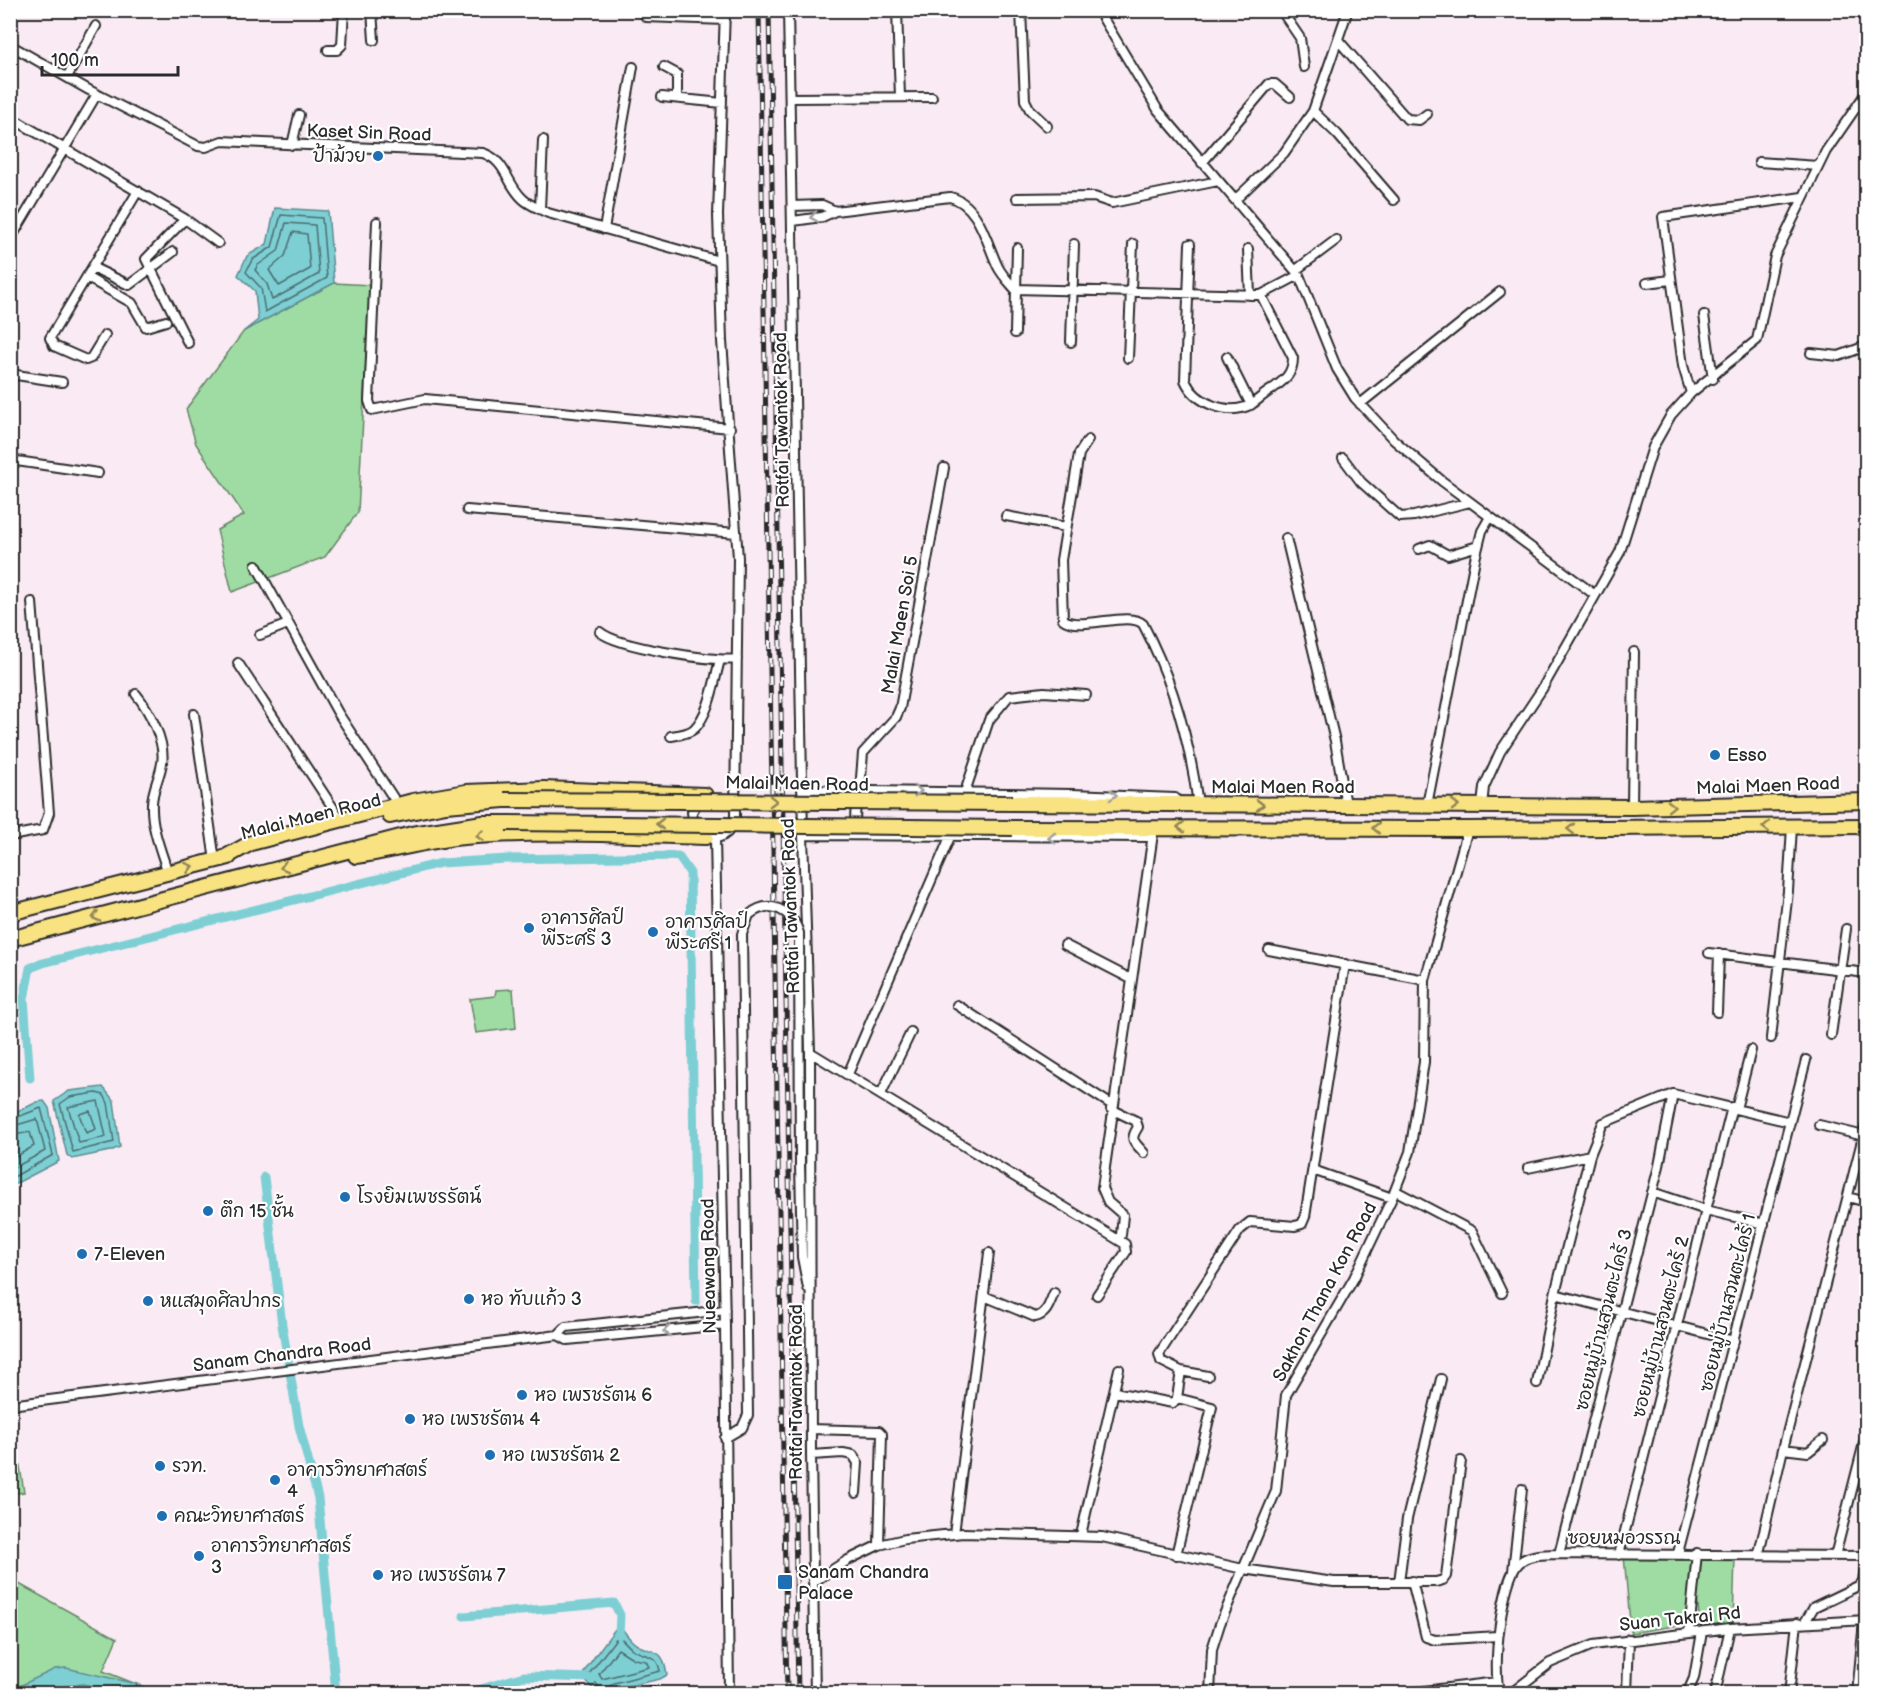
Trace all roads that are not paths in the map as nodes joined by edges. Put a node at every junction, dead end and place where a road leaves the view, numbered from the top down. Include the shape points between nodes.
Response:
1 (344, 10) edge
2 (372, 10) edge
3 (725, 10) edge
4 (788, 10) edge
5 (897, 10) edge
6 (1021, 10) edge
7 (1281, 10) edge
8 (1348, 10) edge
9 (1098, 11) edge
10 (646, 17) dead end
11 (725, 20) junction
12 (96, 26) dead end
13 (1338, 39) junction
14 (374, 40) dead end
15 (10, 45) edge
16 (328, 50) dead end
17 (633, 67) dead end
18 (664, 67) dead end
19 (1305, 67) dead end
20 (67, 77) junction
21 (1866, 93) edge
22 (97, 94) junction
23 (662, 97) dead end
24 (900, 97) junction
25 (932, 97) dead end
26 (1290, 97) dead end
27 (677, 98) junction
28 (790, 98) junction
29 (722, 103) junction
30 (1313, 111) junction
31 (1426, 114) dead end
32 (298, 115) dead end
33 (10, 117) edge
34 (1047, 126) dead end
35 (543, 140) dead end
36 (292, 145) junction
37 (65, 149) junction
38 (1202, 162) junction
39 (1759, 162) dead end
40 (1818, 166) junction
41 (1218, 181) junction
42 (138, 191) junction
43 (1802, 197) junction
44 (1017, 198) dead end
45 (1394, 200) dead end
46 (1235, 201) junction
47 (792, 206) junction
48 (540, 209) junction
49 (835, 211) junction
50 (185, 219) junction
51 (793, 220) junction
52 (377, 222) dead end
53 (604, 229) junction
54 (10, 240) edge
55 (1335, 240) dead end
56 (218, 243) dead end
57 (1074, 244) dead end
58 (1133, 244) dead end
59 (1190, 244) dead end
60 (1017, 248) dead end
61 (1248, 249) dead end
62 (173, 252) dead end
63 (719, 261) junction
64 (149, 267) junction
65 (94, 268) junction
66 (1298, 272) junction
67 (88, 278) junction
68 (1671, 280) junction
69 (1647, 283) dead end
70 (1015, 289) junction
71 (1073, 292) junction
72 (1500, 292) dead end
73 (1132, 293) junction
74 (1189, 295) junction
75 (1250, 295) junction
76 (1261, 295) junction
77 (1704, 315) dead end
78 (166, 321) dead end
79 (1015, 333) dead end
80 (105, 335) dead end
81 (1071, 342) dead end
82 (188, 343) dead end
83 (1866, 346) edge
84 (1811, 353) dead end
85 (1227, 357) dead end
86 (1128, 358) dead end
87 (10, 374) edge
88 (1713, 379) junction
89 (62, 382) dead end
90 (1691, 393) junction
91 (1360, 404) junction
92 (1251, 405) junction
93 (730, 429) junction
94 (1088, 440) dead end
95 (1343, 458) dead end
96 (10, 460) edge
97 (944, 468) dead end
98 (98, 473) dead end
99 (1470, 502) junction
100 (467, 510) dead end
101 (1006, 516) dead end
102 (1490, 517) junction
103 (1066, 527) junction
104 (736, 533) junction
105 (1286, 538) dead end
106 (1478, 546) junction
107 (1419, 549) dead end
108 (256, 564) dead end
109 (1595, 595) junction
110 (32, 602) dead end
111 (288, 624) junction
112 (600, 632) dead end
113 (260, 635) dead end
114 (1634, 652) dead end
115 (737, 659) junction
116 (720, 660) junction
117 (238, 663) dead end
118 (136, 694) dead end
119 (1086, 695) dead end
120 (194, 714) dead end
121 (671, 736) dead end
122 (802, 790) junction
123 (850, 790) junction
124 (860, 790) junction
125 (965, 792) junction
126 (705, 795) junction
127 (735, 795) junction
128 (1866, 801) edge
129 (1194, 804) junction
130 (398, 805) junction
131 (1346, 805) junction
132 (1427, 805) junction
133 (1482, 806) junction
134 (1632, 807) junction
135 (341, 820) junction
136 (1866, 826) edge
137 (1792, 827) junction
138 (1468, 829) junction
139 (1153, 832) junction
140 (803, 835) junction
141 (10, 836) edge
142 (847, 836) junction
143 (950, 837) junction
144 (711, 838) junction
145 (323, 857) junction
146 (219, 860) junction
147 (168, 873) junction
148 (10, 913) edge
149 (1846, 929) dead end
150 (10, 939) edge
151 (1065, 945) dead end
152 (1269, 950) dead end
153 (1709, 953) dead end
154 (1719, 954) junction
155 (1780, 962) junction
156 (1345, 964) junction
157 (1840, 970) junction
158 (1866, 974) edge
159 (1131, 979) junction
160 (1425, 980) junction
161 (957, 1005) dead end
162 (1717, 1012) dead end
163 (910, 1032) dead end
164 (1831, 1035) dead end
165 (1771, 1038) dead end
166 (1751, 1050) dead end
167 (810, 1052) junction
168 (1806, 1060) dead end
169 (849, 1074) junction
170 (881, 1094) junction
171 (1673, 1094) junction
172 (1112, 1107) junction
173 (1734, 1108) junction
174 (1790, 1122) junction
175 (1819, 1125) dead end
176 (1866, 1125) edge
177 (1864, 1136) junction
178 (1144, 1153) dead end
179 (1590, 1155) junction
180 (1528, 1168) dead end
181 (1313, 1170) junction
182 (1652, 1192) junction
183 (1394, 1195) junction
184 (1848, 1197) junction
185 (1866, 1202) edge
186 (1706, 1210) junction
187 (1764, 1224) junction
188 (1121, 1235) dead end
189 (989, 1253) dead end
190 (810, 1292) junction
191 (1054, 1293) dead end
192 (1502, 1293) dead end
193 (1097, 1294) dead end
194 (1555, 1294) junction
195 (984, 1296) junction
196 (724, 1310) junction
197 (1622, 1312) junction
198 (725, 1325) junction
199 (1678, 1326) junction
200 (558, 1335) junction
201 (1734, 1341) junction
202 (1119, 1369) dead end
203 (1181, 1371) junction
204 (1208, 1376) dead end
205 (1441, 1379) dead end
206 (1537, 1383) dead end
207 (1114, 1392) junction
208 (1178, 1398) junction
209 (10, 1405) edge
210 (811, 1429) junction
211 (1866, 1435) edge
212 (725, 1438) junction
213 (1823, 1440) dead end
214 (1783, 1449) junction
215 (811, 1455) junction
216 (1461, 1461) dead end
217 (1863, 1466) edge
218 (1522, 1489) dead end
219 (856, 1493) dead end
220 (954, 1534) junction
221 (1081, 1535) junction
222 (879, 1545) junction
223 (1678, 1553) junction
224 (1697, 1553) junction
225 (1759, 1553) junction
226 (1559, 1554) junction
227 (1176, 1555) junction
228 (1619, 1555) junction
229 (1835, 1556) junction
230 (1866, 1558) edge
231 (1244, 1569) junction
232 (1513, 1571) junction
233 (1412, 1581) junction
234 (813, 1582) junction
235 (1399, 1582) junction
236 (1865, 1621) edge
237 (1801, 1623) junction
238 (1730, 1628) junction
239 (1702, 1632) junction
240 (1689, 1633) junction
241 (1497, 1636) junction
242 (1629, 1639) junction
243 (1497, 1682) junction
244 (635, 1694) edge
245 (658, 1694) edge
246 (729, 1694) edge
247 (815, 1694) edge
248 (1210, 1694) edge
249 (1399, 1694) edge
250 (1500, 1694) edge
251 (1510, 1694) edge
252 (1627, 1694) edge
253 (1687, 1694) edge
254 (1716, 1694) edge
255 (1789, 1694) edge
256 (1857, 1694) edge

1 - 16 street via 342,45 337,50
2 - 14 street
3 - 11 street
4 - 28 street, Rotfai Tawantok Road
5 - 24 street
6 - 34 street via 1025,100
7 - 19 street via 1300,38
8 - 13 street
9 - 38 street via 1145,91
10 - 11 street
11 - 29 street
12 - 20 street
13 - 30 street
13 - 31 street via 1407,119 1419,120
15 - 20 street, Kaset Sin Road
17 - 53 street
18 - 27 street via 677,74
20 - 22 street, Kaset Sin Road
21 - 40 street
22 - 36 street, Kaset Sin Road via 202,147 222,141
22 - 37 street
23 - 27 street
24 - 25 street
24 - 28 street
26 - 38 street via 1275,84 1269,84
27 - 29 street
28 - 47 street, Rotfai Tawantok Road
29 - 63 street
30 - 45 street
30 - 46 street via 1284,153
32 - 36 street
33 - 37 street
35 - 48 street
36 - 48 street, Kaset Sin Road via 483,153 504,167 523,200
37 - 42 street
37 - 54 street
38 - 41 street
39 - 40 street
40 - 43 street
41 - 44 street via 1112,203 1094,197
41 - 46 street
42 - 50 street
42 - 65 street
43 - 68 street via 1666,215 1662,220
43 - 88 street via 1774,256 1757,340
46 - 66 street
47 - 49 street via 822,205
47 - 51 street, Rotfai Tawantok Road
48 - 53 street, Kaset Sin Road
49 -> 51 street via 822,217
49 - 70 street via 960,199 975,216 999,269
50 - 56 street
50 - 64 street via 149,254
51 - 122 street, Rotfai Tawantok Road
52 - 93 street via 369,402 372,410 425,399
53 - 63 street, Kaset Sin Road
55 - 66 street
57 - 71 street
58 - 73 street
59 - 74 street
60 - 70 street
61 - 75 street
62 - 64 street
63 - 93 street
64 - 65 street via 129,285
64 - 82 street
65 - 67 street
66 - 76 street
66 - 91 street via 1337,369
67 - 78 street via 132,303 146,327
67 - 80 street via 52,332 51,341 59,349 89,360
68 - 69 street
68 - 90 street via 1683,366
70 - 71 street
70 - 79 street
71 - 73 street
71 - 81 street
72 - 91 street
73 - 74 street
73 - 86 street
74 - 75 street
74 - 92 street via 1185,380 1191,392 1222,408
75 - 76 street
76 - 92 street via 1293,358 1293,369
77 - 88 street
83 - 84 street via 1839,356
85 - 92 street
87 - 89 street
88 - 90 street
90 - 109 street via 1671,415 1653,447 1627,537
91 - 99 street via 1394,440
93 - 104 street
94 - 103 street via 1079,454
95 - 99 street via 1361,482 1400,517
96 - 98 street
97 - 124 street, Malai Maen Soi 5 via 900,708 863,753
99 - 102 street
100 - 104 street
101 - 103 street
102 - 106 street
102 - 109 street
103 - 129 street via 1060,567 1063,619 1073,623 1133,620 1143,624 1172,692 1189,751
104 - 115 street
105 - 131 street via 1335,741
106 - 107 street via 1448,555 1434,546
106 - 132 street
108 - 111 street
109 - 133 street via 1496,760 1484,787
110 - 141 street via 49,813 43,830
111 - 113 street
111 - 130 street via 348,729
112 - 116 street via 611,640
114 - 134 street
115 - 116 street
115 - 127 street
116 - 121 street via 699,722 688,732
117 - 135 street
118 - 147 street via 162,750 152,802 153,822
119 - 125 street via 1044,692 1009,696 989,720
120 - 146 street
122 - 123 street
122 - 140 street, Rotfai Tawantok Road
123 - 124 street
123 - 142 street via 856,799 855,821
124 -> 125 street
125 -> 129 street via 1141,795
126 - 127 highway
126 - 130 highway via 544,789 444,795
126 - 144 street, Malai Maen Road via 694,806 692,819 696,830
127 - 144 street, Malai Maen Road via 735,818 729,832
134 -> 128 highway, Malai Maen Road
129 -> 131 highway, Malai Maen Road
146 -> 129 highway, Malai Maen Road, bridge via 403,813 504,800
130 - 135 highway
131 - 132 highway, Malai Maen Road
132 -> 133 highway, Malai Maen Road
133 - 134 highway, Malai Maen Road
135 - 146 highway via 251,843
136 - 137 highway
137 -> 138 highway
137 - 155 street
138 -> 139 highway
138 - 160 street, Sakhon Thana Kon Road
139 -> 143 street
139 -> 145 highway, bridge via 483,823 412,834
139 - 159 street
140 - 142 street
140 - 167 street, Rotfai Tawantok Road
142 - 143 street
143 - 169 street
144 -> 145 highway via 495,835 442,840 359,856
144 - 196 street, Nueawang Road
145 -> 150 highway
147 -> 146 highway, Malai Maen Road
147 - 148 highway, Malai Maen Road
149 - 157 street
151 - 159 street
152 - 156 street
153 - 154 street
154 - 155 street
154 - 162 street
155 - 157 street
155 - 165 street
156 - 160 street
156 - 181 street
157 - 158 street
157 - 164 street
159 - 172 street
160 - 183 street, Sakhon Thana Kon Road via 1420,1091 1410,1152
161 - 172 street
163 - 170 street
166 - 173 street, ซอยหมู่บ้านสวนตะไคร้ 2
167 - 169 street
167 - 190 street, Rotfai Tawantok Road
168 - 174 street, ซอยหมู่บ้านสวนตะไคร้ 1
169 - 170 street
170 - 193 street via 1125,1244 1126,1252
171 - 173 street
171 - 179 street via 1603,1123
171 - 182 street, ซอยหมู่บ้านสวนตะไคร้ 3
172 - 178 street via 1136,1121 1138,1127 1132,1140
172 - 188 street via 1102,1188 1108,1202 1123,1215
173 - 174 street
173 - 186 street, ซอยหมู่บ้านสวนตะไคร้ 2
174 - 187 street, ซอยหมู่บ้านสวนตะไคร้ 1
175 - 177 street
176 - 177 street
177 - 184 street
179 - 180 street
179 - 194 street
181 - 183 street
181 - 203 street via 1302,1224 1250,1222 1240,1230 1159,1354 1161,1361
182 - 186 street
182 - 197 street, ซอยหมู่บ้านสวนตะไคร้ 3
183 - 192 street via 1472,1231
183 - 231 street, Sakhon Thana Kon Road via 1354,1278 1290,1384 1276,1491
184 - 185 street
184 - 214 street
186 - 187 street
186 - 199 street, ซอยหมู่บ้านสวนตะไคร้ 2
187 - 201 street, ซอยหมู่บ้านสวนตะไคร้ 1
189 - 195 street
190 - 210 street, Rotfai Tawantok Road
190 - 212 street, bridge via 802,1257 799,933 789,914 766,906 749,915 742,934 748,1415 742,1428
191 - 195 street via 1047,1310 1035,1317
194 - 197 street
194 - 206 street
195 - 220 street
196 - 198 street, Nueawang Road
196 - 200 street, Sanam Chandra Road via 566,1327
197 - 199 street
197 - 226 street, ซอยหมู่บ้านสวนตะไคร้ 3
198 -> 200 street, Sanam Chandra Road via 567,1340
198 - 212 street, Nueawang Road
199 - 201 street
199 - 228 street, ซอยหมู่บ้านสวนตะไคร้ 2
200 - 209 street, Sanam Chandra Road
201 - 223 street, ซอยหมู่บ้านสวนตะไคร้ 1
202 - 207 street
203 - 204 street
203 - 208 street
205 - 235 street via 1407,1519
207 - 208 street via 1173,1403
207 - 221 street
208 - 227 street via 1212,1410
210 - 215 street, Rotfai Tawantok Road
210 - 222 street via 882,1434
211 - 217 street
212 - 246 street, Nueawang Road
213 - 214 street via 1808,1452
214 - 225 street
215 - 219 street via 853,1455 858,1463
215 - 234 street, Rotfai Tawantok Road
216 - 233 street via 1446,1576 1436,1582
217 - 229 street
218 - 232 street
220 - 221 street
220 - 222 street
221 - 227 street
222 - 234 street
223 - 224 street, ซอยหมอวรรณ
223 - 228 street, ซอยหมอวรรณ
224 - 225 street, ซอยหมอวรรณ
224 - 240 street
225 - 229 street, ซอยหมอวรรณ
226 - 228 street, ซอยหมอวรรณ
226 - 232 street, ซอยหมอวรรณ via 1527,1558
227 - 231 street
229 - 230 street, ซอยหมอวรรณ
230 - 237 street via 1860,1585 1814,1607
231 - 235 street via 1334,1582
231 - 248 street, Sakhon Thana Kon Road via 1212,1649
232 - 241 street
233 - 235 street
233 - 241 street via 1426,1637 1435,1640
234 - 247 street, Rotfai Tawantok Road
236 - 237 street, Suan Takrai Rd
236 - 256 street
237 - 238 street, Suan Takrai Rd
237 - 255 street
238 - 239 street, Suan Takrai Rd
238 - 254 street
239 - 240 street, Suan Takrai Rd
239 - 253 street via 1694,1678
240 - 242 street, Suan Takrai Rd
241 - 243 street
242 - 251 street, Suan Takrai Rd via 1593,1645 1567,1655 1524,1680
242 - 252 street
243 - 249 street
243 - 250 street
244 - 245 street

